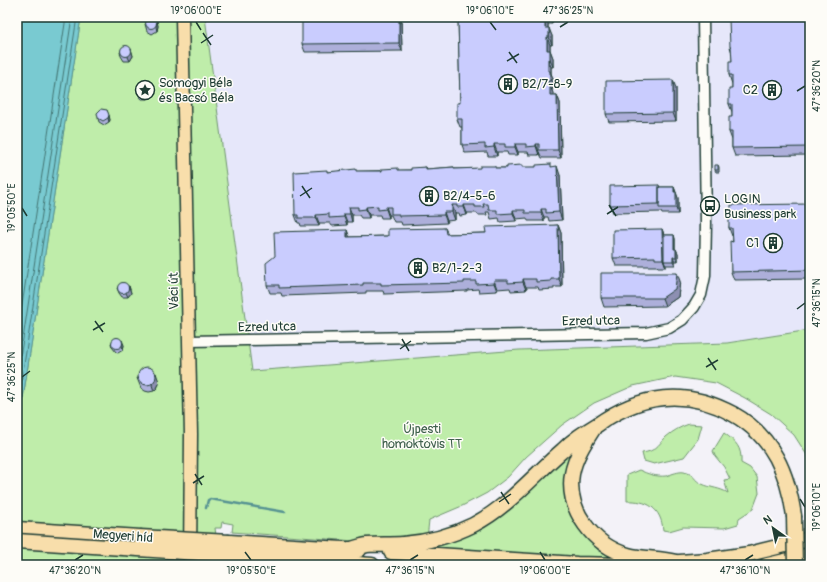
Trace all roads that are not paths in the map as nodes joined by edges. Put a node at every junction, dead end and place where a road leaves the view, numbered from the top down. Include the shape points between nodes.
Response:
1 (182, 17) edge
2 (703, 17) edge
3 (189, 341) junction
4 (596, 426) junction
5 (17, 529) edge
6 (810, 539) edge
7 (17, 542) edge
8 (229, 549) junction
9 (349, 550) junction
10 (810, 555) edge
11 (676, 562) junction
12 (190, 565) edge
13 (372, 565) edge
14 (620, 565) edge
15 (634, 565) edge
16 (767, 565) edge
17 (795, 565) edge

1 - 3 main road, Váci út
2 - 3 street, Ezred utca via 705,276 701,295 682,320 669,328 646,333
3 - 12 main road, Váci út
4 - 9 highway via 581,434 562,450 510,500 473,525 428,541 366,545
4 - 11 highway via 577,458 572,475 577,512 595,537 617,551
4 - 17 highway, bridge via 613,414 633,405 668,398 685,398 716,405 740,418 771,448 786,476 794,516
5 - 8 highway, Megyeri híd, bridge
6 - 11 highway via 749,554
7 - 8 highway, Megyeri híd, bridge
8 - 9 highway
8 - 13 highway
9 - 14 highway
10 - 16 highway
11 - 15 highway

